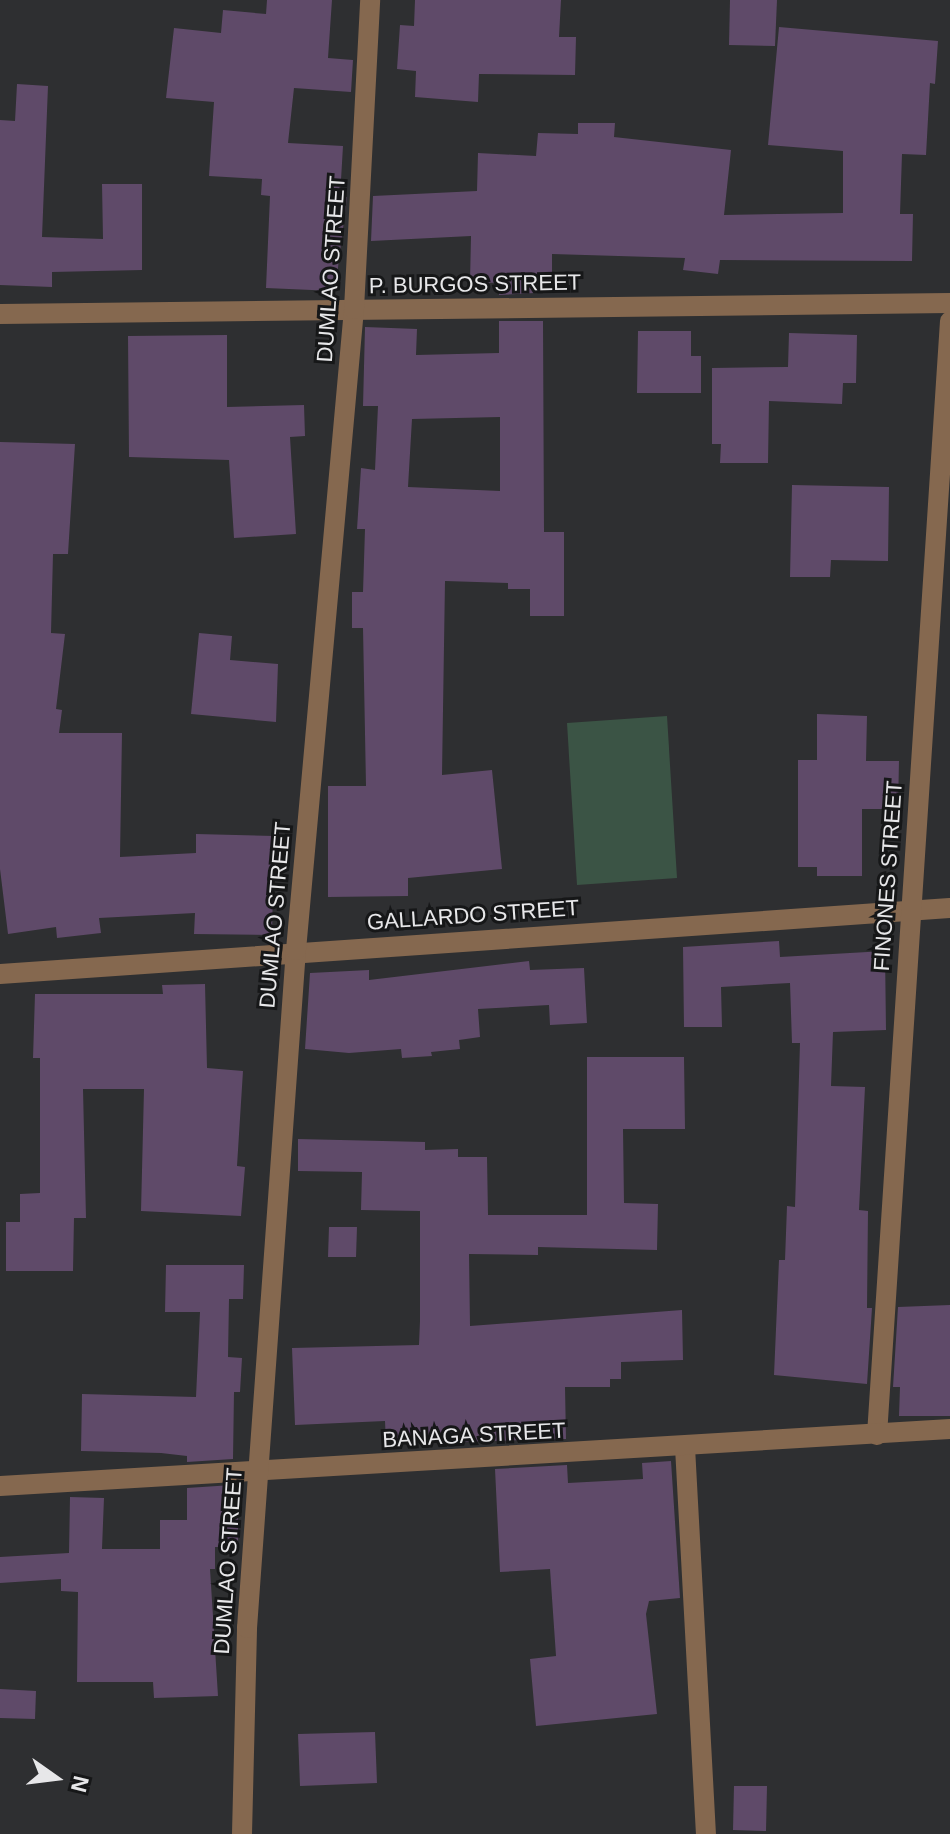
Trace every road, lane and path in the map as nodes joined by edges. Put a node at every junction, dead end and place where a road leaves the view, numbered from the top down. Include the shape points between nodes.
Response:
1 (370, 0) edge
2 (950, 303) edge
3 (354, 309) junction
4 (0, 314) edge
5 (950, 321) edge
6 (950, 908) edge
7 (910, 910) junction
8 (296, 950) junction
9 (0, 974) edge
10 (950, 1429) edge
11 (877, 1435) junction
12 (685, 1447) junction
13 (258, 1471) junction
14 (0, 1486) edge
15 (242, 1834) edge
16 (706, 1834) edge

1 - 3 street, DUMLAO STREET
2 - 3 street, P. BURGOS STREET
3 - 4 street, P. BURGOS STREET
3 - 8 street, DUMLAO STREET
5 - 7 street, FINONES STREET
6 - 7 street, GALLARDO STREET
7 - 8 street, GALLARDO STREET
7 - 11 street, FINONES STREET
8 - 9 street, GALLARDO STREET
8 - 13 street, DUMLAO STREET
10 - 11 street, BANAGA STREET
11 - 12 street, BANAGA STREET
12 - 13 street, BANAGA STREET
12 - 16 street
13 - 14 street, BANAGA STREET
13 - 15 street, DUMLAO STREET via 247,1628

